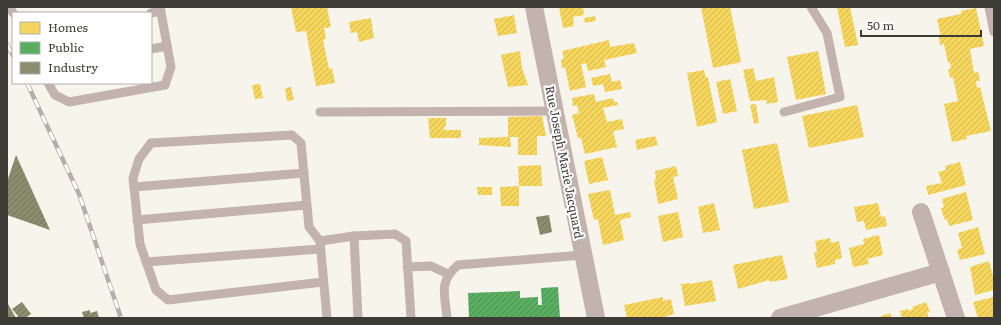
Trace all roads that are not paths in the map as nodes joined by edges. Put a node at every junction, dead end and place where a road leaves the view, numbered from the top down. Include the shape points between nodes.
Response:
1 (534, 7) edge
2 (811, 7) edge
3 (989, 7) edge
4 (161, 9) edge
5 (994, 32) edge
6 (167, 46) junction
7 (152, 49) edge
8 (49, 84) edge
9 (555, 111) junction
10 (320, 112) dead end
11 (784, 112) dead end
12 (304, 173) junction
13 (134, 187) junction
14 (307, 204) junction
15 (921, 212) dead end
16 (137, 220) junction
17 (354, 236) junction
18 (320, 245) junction
19 (583, 255) junction
20 (146, 262) junction
21 (407, 267) junction
22 (941, 272) junction
23 (448, 274) junction
24 (323, 282) junction
25 (327, 318) edge
26 (358, 318) edge
27 (411, 318) edge
28 (447, 318) edge
29 (596, 318) edge
30 (780, 318) edge
31 (956, 318) edge

1 - 9 street, Rue Joseph Marie Jacquard
2 - 11 lane via 827,33 840,97
3 - 5 lane
4 - 6 lane
6 - 7 lane
6 - 8 lane via 171,67 165,85 69,102 55,95
9 - 10 lane
9 - 19 street, Rue Joseph Marie Jacquard
12 - 13 lane
12 - 13 lane via 301,143 292,135 151,144 139,159 133,178
12 - 14 lane
13 - 16 lane
14 - 16 lane
14 - 18 lane via 309,227
15 - 22 street
16 - 20 lane via 140,244
17 - 18 lane
17 - 21 lane via 395,234 406,241
17 - 26 lane
18 - 20 lane
18 - 24 lane
19 - 23 lane via 458,265
19 - 29 street, Rue Joseph Marie Jacquard
20 - 24 lane via 156,290 168,300
21 - 23 lane via 431,266
21 - 27 lane
22 - 30 street
22 - 31 street
23 - 28 lane via 444,283
24 - 25 lane

